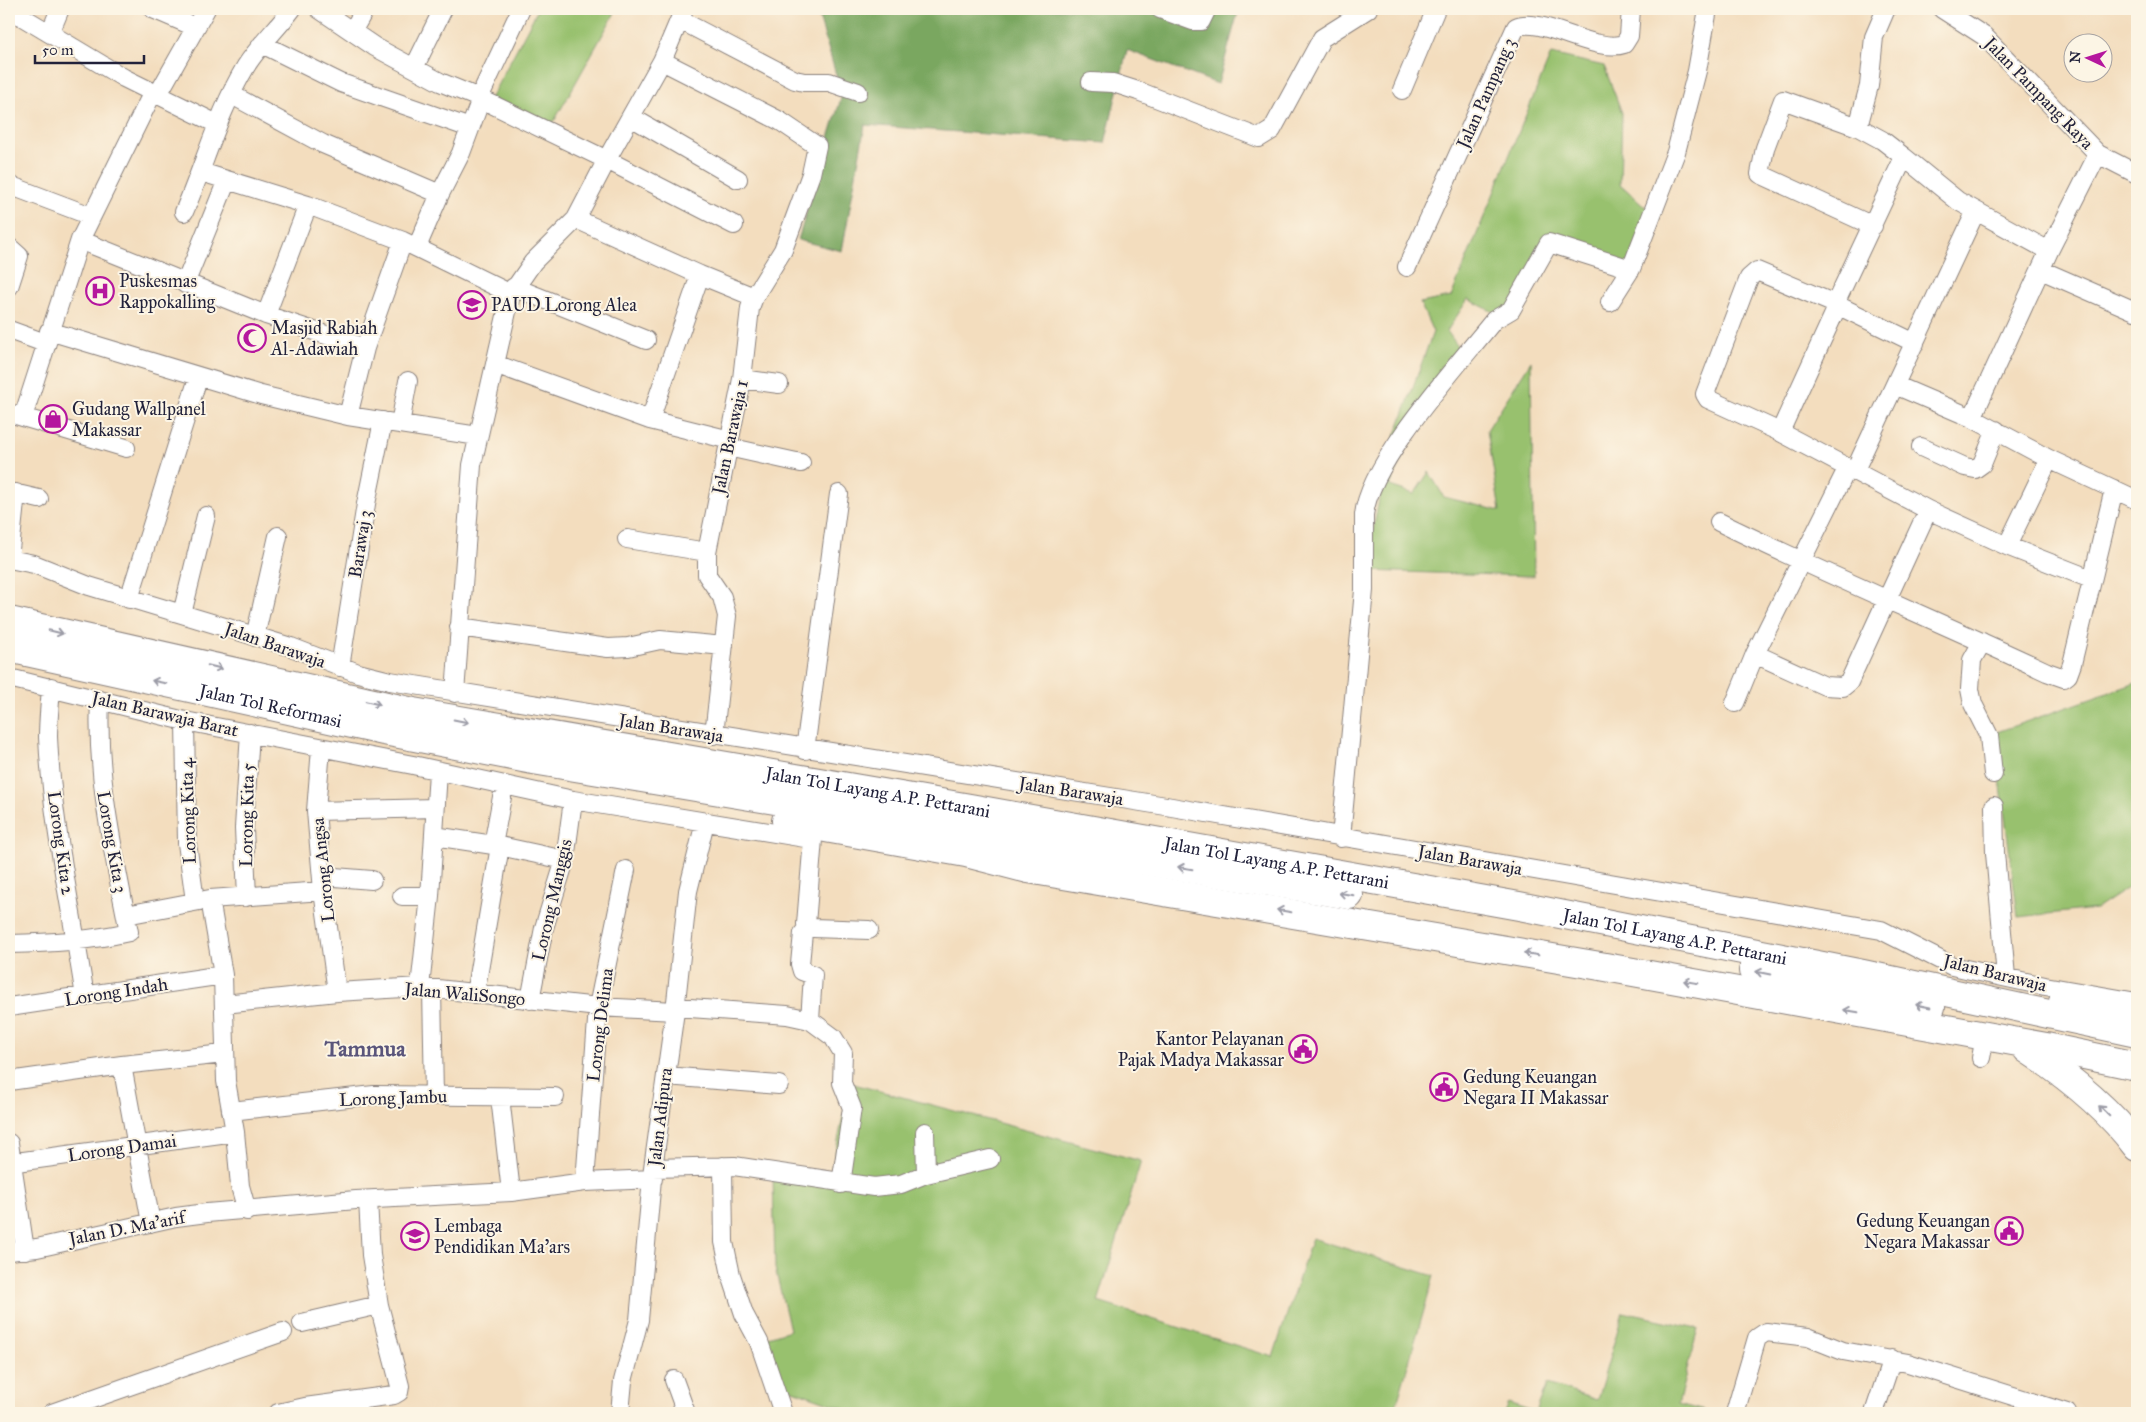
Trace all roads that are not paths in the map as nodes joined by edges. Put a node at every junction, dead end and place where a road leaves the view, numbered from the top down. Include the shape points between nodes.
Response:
1 (9, 9) edge
2 (60, 9) edge
3 (153, 9) edge
4 (206, 9) edge
5 (292, 9) edge
6 (318, 9) edge
7 (365, 9) edge
8 (443, 9) edge
9 (521, 9) edge
10 (1160, 9) edge
11 (1207, 9) edge
12 (1436, 9) edge
13 (1631, 9) edge
14 (1708, 9) edge
15 (1886, 9) edge
16 (1942, 9) edge
17 (1360, 11) edge
18 (682, 14) edge
19 (195, 27) junction
20 (353, 30) junction
21 (50, 33) junction
22 (262, 44) junction
23 (662, 61) junction
24 (414, 68) junction
25 (1091, 82) dead end
26 (1402, 90) dead end
27 (858, 92) dead end
28 (155, 95) junction
29 (232, 95) junction
30 (480, 98) junction
31 (631, 118) junction
32 (217, 124) junction
33 (1858, 127) junction
34 (470, 128) junction
35 (2098, 154) junction
36 (1904, 157) junction
37 (607, 160) junction
38 (202, 172) junction
39 (2137, 174) edge
40 (738, 179) dead end
41 (227, 180) junction
42 (9, 185) edge
43 (440, 194) junction
44 (308, 205) junction
45 (184, 212) dead end
46 (1975, 213) junction
47 (92, 216) junction
48 (576, 219) junction
49 (734, 225) dead end
50 (1873, 226) junction
51 (80, 240) junction
52 (410, 244) junction
53 (9, 246) edge
54 (2049, 251) junction
55 (1407, 267) dead end
56 (1631, 269) junction
57 (2041, 270) junction
58 (700, 275) junction
59 (185, 284) junction
60 (9, 287) edge
61 (512, 290) junction
62 (754, 297) junction
63 (1610, 302) dead end
64 (1837, 305) junction
65 (2135, 311) dead end
66 (266, 315) junction
67 (9, 330) edge
68 (47, 337) junction
69 (646, 340) dead end
70 (1915, 343) junction
71 (365, 348) junction
72 (496, 364) junction
73 (198, 378) junction
74 (742, 378) junction
75 (408, 381) dead end
76 (779, 384) dead end
77 (1895, 385) junction
78 (16, 415) edge
79 (348, 416) junction
80 (1972, 418) junction
81 (650, 420) junction
82 (392, 422) junction
83 (1996, 430) junction
84 (1780, 432) junction
85 (478, 436) junction
86 (729, 443) junction
87 (1921, 447) dead end
88 (126, 448) dead end
89 (2049, 460) junction
90 (801, 463) dead end
91 (1851, 470) junction
92 (2114, 489) junction
93 (12, 493) edge
94 (839, 494) dead end
95 (39, 498) dead end
96 (2137, 500) edge
97 (1928, 510) junction
98 (206, 516) dead end
99 (1719, 522) dead end
100 (278, 536) dead end
101 (627, 540) dead end
102 (2007, 546) junction
103 (707, 552) junction
104 (9, 559) edge
105 (1802, 562) junction
106 (2091, 579) junction
107 (1887, 598) junction
108 (129, 599) junction
109 (182, 614) junction
110 (9, 621) edge
111 (459, 627) junction
112 (255, 637) junction
113 (1982, 642) junction
114 (724, 646) junction
115 (9, 648) edge
116 (1755, 654) junction
117 (340, 667) junction
118 (9, 678) edge
119 (51, 687) junction
120 (454, 693) junction
121 (100, 700) junction
122 (1735, 703) dead end
123 (413, 712) joint
124 (185, 721) junction
125 (384, 731) junction
126 (250, 733) junction
127 (714, 735) junction
128 (591, 743) junction
129 (321, 748) junction
130 (805, 750) junction
131 (533, 760) joint
132 (438, 772) junction
133 (1993, 774) dead end
134 (502, 797) dead end
135 (573, 800) junction
136 (1994, 806) dead end
137 (435, 808) junction
138 (316, 811) junction
139 (705, 822) junction
140 (434, 836) junction
141 (1341, 838) junction
142 (813, 839) junction
143 (497, 845) junction
144 (565, 860) junction
145 (1028, 869) junction
146 (626, 870) dead end
147 (372, 880) dead end
148 (323, 884) junction
149 (402, 896) dead end
150 (430, 896) junction
151 (247, 898) junction
152 (202, 900) junction
153 (126, 915) junction
154 (810, 927) junction
155 (869, 930) dead end
156 (77, 942) junction
157 (9, 944) edge
158 (223, 975) junction
159 (2006, 977) junction
160 (426, 988) junction
161 (337, 992) junction
162 (476, 994) junction
163 (85, 997) junction
164 (530, 1000) junction
165 (2137, 1002) edge
166 (224, 1004) junction
167 (9, 1007) edge
168 (598, 1007) junction
169 (675, 1009) junction
170 (2137, 1019) edge
171 (810, 1020) junction
172 (2137, 1033) edge
173 (2019, 1043) junction
174 (2137, 1048) edge
175 (224, 1054) junction
176 (122, 1065) junction
177 (2137, 1066) edge
178 (666, 1076) junction
179 (9, 1081) edge
180 (779, 1085) dead end
181 (434, 1096) junction
182 (500, 1097) junction
183 (556, 1097) dead end
184 (231, 1111) junction
185 (235, 1132) junction
186 (924, 1132) dead end
187 (9, 1143) edge
188 (136, 1147) junction
189 (2137, 1147) edge
190 (990, 1159) dead end
191 (10, 1163) edge
192 (723, 1166) junction
193 (653, 1174) junction
194 (926, 1174) junction
195 (586, 1182) junction
196 (841, 1184) junction
197 (511, 1192) junction
198 (368, 1200) junction
199 (247, 1210) junction
200 (151, 1223) junction
201 (17, 1251) edge
202 (379, 1305) junction
203 (302, 1323) dead end
204 (283, 1332) dead end
205 (1892, 1359) junction
206 (674, 1380) dead end
207 (52, 1413) edge
208 (278, 1413) edge
209 (620, 1413) edge
210 (686, 1413) edge
211 (783, 1413) edge
212 (1735, 1413) edge
213 (1874, 1413) edge
214 (2067, 1413) edge

1 - 21 street
2 - 21 street
3 - 19 street
4 - 19 street
5 - 22 street
6 - 20 street
7 - 20 street
8 - 24 street
9 - 30 street
10 - 11 street via 1201,21
12 - 26 street
13 - 55 street, Jalan Pampang 3 via 1629,36 1624,44 1618,46 1536,26 1522,24 1516,27
14 - 56 street via 1697,71 1676,152
15 - 33 street via 1874,37 1869,86
16 - 35 street, Jalan Pampang Raya via 1984,36
17 - 25 street via 1322,38 1272,130 1259,138 1138,91 1112,83
18 - 23 street
18 - 27 street via 795,80 829,82
19 - 28 street
20 - 24 street via 375,47
21 - 28 street
22 - 29 street via 245,67
22 - 34 street via 341,83
23 - 31 street
23 - 62 street, Jalan Barawaja 1 via 780,121 814,141 818,147 782,250
24 - 30 street
28 - 32 street
28 - 47 street
29 - 32 street
29 - 43 street via 323,144
30 - 34 street
30 - 37 street
31 - 37 street
31 - 40 street
32 - 38 street
33 - 36 street
33 - 50 street via 1783,100 1765,148 1760,174
34 - 43 street
35 - 39 street, Jalan Pampang Raya
35 - 54 street
36 - 46 street
36 - 50 street
37 - 48 street
37 - 49 street
38 - 41 street
38 - 45 street
41 - 44 street
41 - 59 street
42 - 47 street
43 - 52 street
44 - 52 street
44 - 66 street
46 - 54 street
46 - 70 street
47 - 51 street
48 - 58 street
48 - 61 street via 533,262
50 - 64 street
51 - 59 street
51 - 68 street
52 - 61 street
52 - 71 street
53 - 60 street via 19,256
54 - 57 street
56 - 63 street
56 - 141 street via 1556,243 1547,244 1511,310 1494,320 1395,446 1370,491 1364,515 1364,590
57 - 65 street
57 - 80 street
58 - 62 street
58 - 81 street
59 - 66 street
61 - 69 street
61 - 72 street
62 - 74 street, Jalan Barawaja 1 via 746,327
64 - 70 street
64 - 84 street
64 - 84 street via 1762,272 1754,272 1749,278 1705,394 1708,399
66 - 71 street
67 - 68 street
68 - 73 street
68 - 78 street
70 - 77 street
71 - 79 street
72 - 81 street
72 - 85 street
73 - 79 street
73 - 108 street
74 - 76 street
74 - 86 street, Jalan Barawaja 1
75 - 82 street, Barawaj 3
77 - 80 street
77 - 91 street
78 - 88 street
79 - 82 street
80 - 83 street
81 - 86 street
82 - 85 street
82 - 117 street, Barawaj 3 via 366,504
83 - 87 street via 1982,464 1975,469
83 - 89 street
84 - 91 street
85 - 111 street via 469,491
86 - 90 street
86 - 103 street, Jalan Barawaja 1
89 - 92 street
89 - 102 street
91 - 97 street
91 - 105 street
92 - 96 street
92 - 106 street
93 - 95 street
93 - 104 street
94 - 130 street
97 - 102 street
97 - 107 street
98 - 109 street
99 - 105 street
100 - 112 street
101 - 103 street
102 - 106 street
103 - 114 street, Jalan Barawaja 1 via 707,575 726,608
104 - 108 street, Jalan Barawaja via 34,564
105 - 107 street
105 - 116 street
106 - 113 street via 2072,664 2066,677 2058,677
107 - 113 street
107 - 116 street via 1849,682 1843,687 1825,686
108 - 109 street, Jalan Barawaja
109 - 112 street, Jalan Barawaja
110 -> 123 highway, Jalan Tol Reformasi
111 - 114 street via 608,648 660,640
111 - 120 street
112 - 117 street, Jalan Barawaja
113 - 133 street via 1972,660 1970,689 1989,736
114 - 127 street, Jalan Barawaja 1
125 -> 115 highway, Jalan Tol Reformasi
116 - 122 street
117 - 120 street, Jalan Barawaja via 390,681
118 - 119 street, Jalan Barawaja Barat
119 - 121 street, Jalan Barawaja Barat
119 - 156 street, Lorong Kita 2 via 48,736 54,805 62,868
120 - 127 street, Jalan Barawaja
121 - 124 street, Jalan Barawaja Barat
121 - 153 street, Lorong Kita 3 via 101,784
123 -> 128 highway, Jalan Tol Layang A.P. Pettarani
124 - 126 street, Jalan Barawaja Barat
124 - 152 street, Lorong Kita 4 via 187,843
125 - 131 highway, Jalan Tol Reformasi
125 - 145 highway via 542,774 966,853
126 - 129 street, Jalan Barawaja Barat
126 - 151 street, Lorong Kita 5 via 244,828
127 - 130 street, Jalan Barawaja
128 - 170 highway via 918,783 1347,857 1719,927
128 - 172 highway, Jalan Tol Layang A.P. Pettarani via 1518,906 1864,974
129 - 132 street, Jalan Barawaja Barat
129 - 138 street, Lorong Angsa
130 - 141 street, Jalan Barawaja via 1092,794
174 -> 131 highway, Jalan Tol Layang A.P. Pettarani via 1451,910
132 - 135 street, Jalan Barawaja Barat
132 - 137 street
134 - 143 street
135 - 139 street, Jalan Barawaja Barat
135 - 144 street, Lorong Manggis
136 - 159 street
137 - 138 street
137 - 140 street
138 - 148 street, Lorong Angsa
139 - 142 street, Jalan Barawaja Barat
139 - 169 street, Jalan Adipura via 688,891
140 - 143 street
140 - 150 street
141 - 159 street, Jalan Barawaja via 1881,930 1952,966
142 - 145 street, Jalan Barawaja Barat
142 - 154 street via 805,921
143 - 144 street
143 - 162 street
144 - 164 street, Lorong Manggis via 544,928
173 -> 145 highway via 1983,1047 1600,966
146 - 168 street, Lorong Delima
147 - 148 street, Lorong Kita 3
148 - 151 street, Lorong Kita 3
148 - 161 street, Lorong Angsa
149 - 150 street
150 - 160 street
151 - 152 street, Lorong Kita 3
152 - 153 street, Lorong Kita 3
152 - 158 street, Lorong Kita 4
153 - 156 street via 129,932
154 - 155 street
154 - 171 street via 803,933 800,964 802,971 813,975
156 - 157 street
156 - 163 street, Lorong Kita 2
158 - 163 street, Lorong Indah
158 - 166 street, Lorong Kita 4
159 - 165 street, Jalan Barawaja
160 - 161 street, Jalan WaliSongo
160 - 162 street, Jalan WaliSongo
160 - 181 street
161 - 166 street, Jalan WaliSongo
162 - 164 street, Jalan WaliSongo
163 - 167 street, Lorong Indah
164 - 168 street, Jalan WaliSongo
166 - 175 street, Lorong Kita 4
168 - 169 street, Jalan WaliSongo
168 - 195 street, Lorong Delima
169 - 171 street, Jalan WaliSongo via 786,1015
169 - 178 street, Jalan Adipura
171 - 196 street via 833,1037 842,1053 842,1083 852,1108
173 - 177 highway
189 -> 173 highway via 2071,1079
175 - 176 street
175 - 184 street, Lorong Kita 4
176 - 179 street
176 - 188 street
178 - 180 street
178 - 193 street, Jalan Adipura
181 - 182 street, Lorong Jambu
181 - 184 street, Lorong Jambu via 374,1096
182 - 183 street, Lorong Jambu
182 - 197 street
184 - 185 street, Lorong Kita 4
185 - 188 street, Lorong Damai
185 - 199 street, Lorong Kita 4 via 240,1186
186 - 194 street
187 - 191 street
188 - 191 street, Lorong Damai
188 - 200 street
190 - 194 street, Jalan D. Ma'arif
191 - 201 street
192 - 193 street, Jalan D. Ma'arif
192 - 196 street, Jalan D. Ma'arif via 768,1170
192 - 211 street via 724,1242 731,1275 744,1314 759,1342
193 - 195 street, Jalan D. Ma'arif
193 - 209 street, Jalan Adipura via 639,1320 623,1381
194 - 196 street, Jalan D. Ma'arif via 888,1187
195 - 197 street, Jalan D. Ma'arif
197 - 198 street, Jalan D. Ma'arif
198 - 199 street, Jalan D. Ma'arif
198 - 202 street via 371,1255
199 - 200 street, Jalan D. Ma'arif
200 - 201 street, Jalan D. Ma'arif
202 - 203 street
202 - 208 street via 399,1392
204 - 207 street
205 - 212 street via 1843,1351 1808,1337 1762,1333 1757,1338
205 - 213 street
205 - 214 street
206 - 210 street

